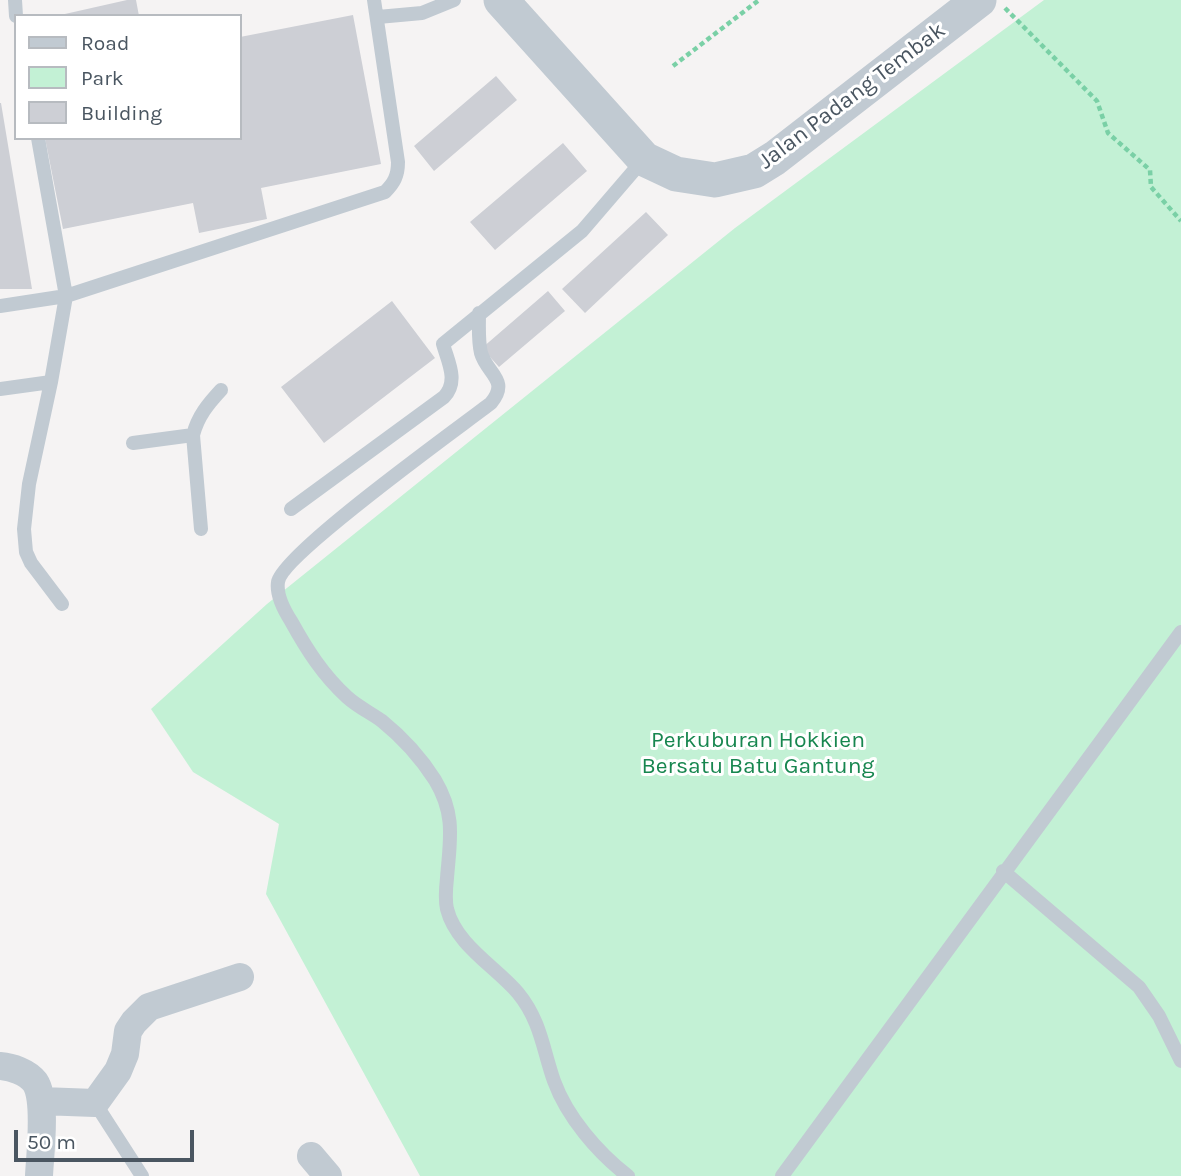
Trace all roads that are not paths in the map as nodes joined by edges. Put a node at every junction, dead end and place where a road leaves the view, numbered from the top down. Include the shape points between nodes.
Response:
1 (374, 0) edge
2 (454, 0) edge
3 (501, 0) edge
4 (978, 0) edge
5 (378, 17) junction
6 (38, 140) edge
7 (643, 159) junction
8 (66, 296) junction
9 (0, 306) edge
10 (479, 313) junction
11 (51, 382) junction
12 (0, 389) edge
13 (221, 390) dead end
14 (193, 435) junction
15 (133, 443) dead end
16 (291, 509) dead end
17 (201, 529) dead end
18 (62, 604) dead end
19 (1181, 632) edge
20 (1003, 871) junction
21 (240, 977) dead end
22 (1181, 1061) edge
23 (0, 1066) edge
24 (41, 1101) junction
25 (95, 1103) junction
26 (39, 1176) edge
27 (142, 1176) edge
28 (628, 1176) edge
29 (782, 1176) edge

1 - 5 lane
2 - 5 lane via 422,13
3 - 7 street, Jalan Padang Tembak
4 - 7 street, Jalan Padang Tembak via 754,170 715,180 676,174
5 - 8 lane via 398,162 398,173 385,192
6 - 8 lane
7 - 10 lane via 582,231
8 - 9 lane
8 - 11 lane
10 - 16 lane via 443,344 453,379 449,392
10 - 28 lane via 481,354 497,379 497,396 309,543 281,571 277,583 282,606 309,654 350,699 404,740 436,782 452,824 447,909 469,945 519,994 533,1016 555,1082 581,1129
11 - 12 lane
11 - 18 lane via 24,529 31,563
13 - 14 lane via 206,406
14 - 15 lane
14 - 17 lane
19 - 20 lane
20 - 22 lane via 1139,987
20 - 29 lane
21 - 25 street via 149,1007 128,1031 118,1071
23 - 24 street via 24,1073 35,1083
24 - 25 street
24 - 26 street
25 - 27 lane

